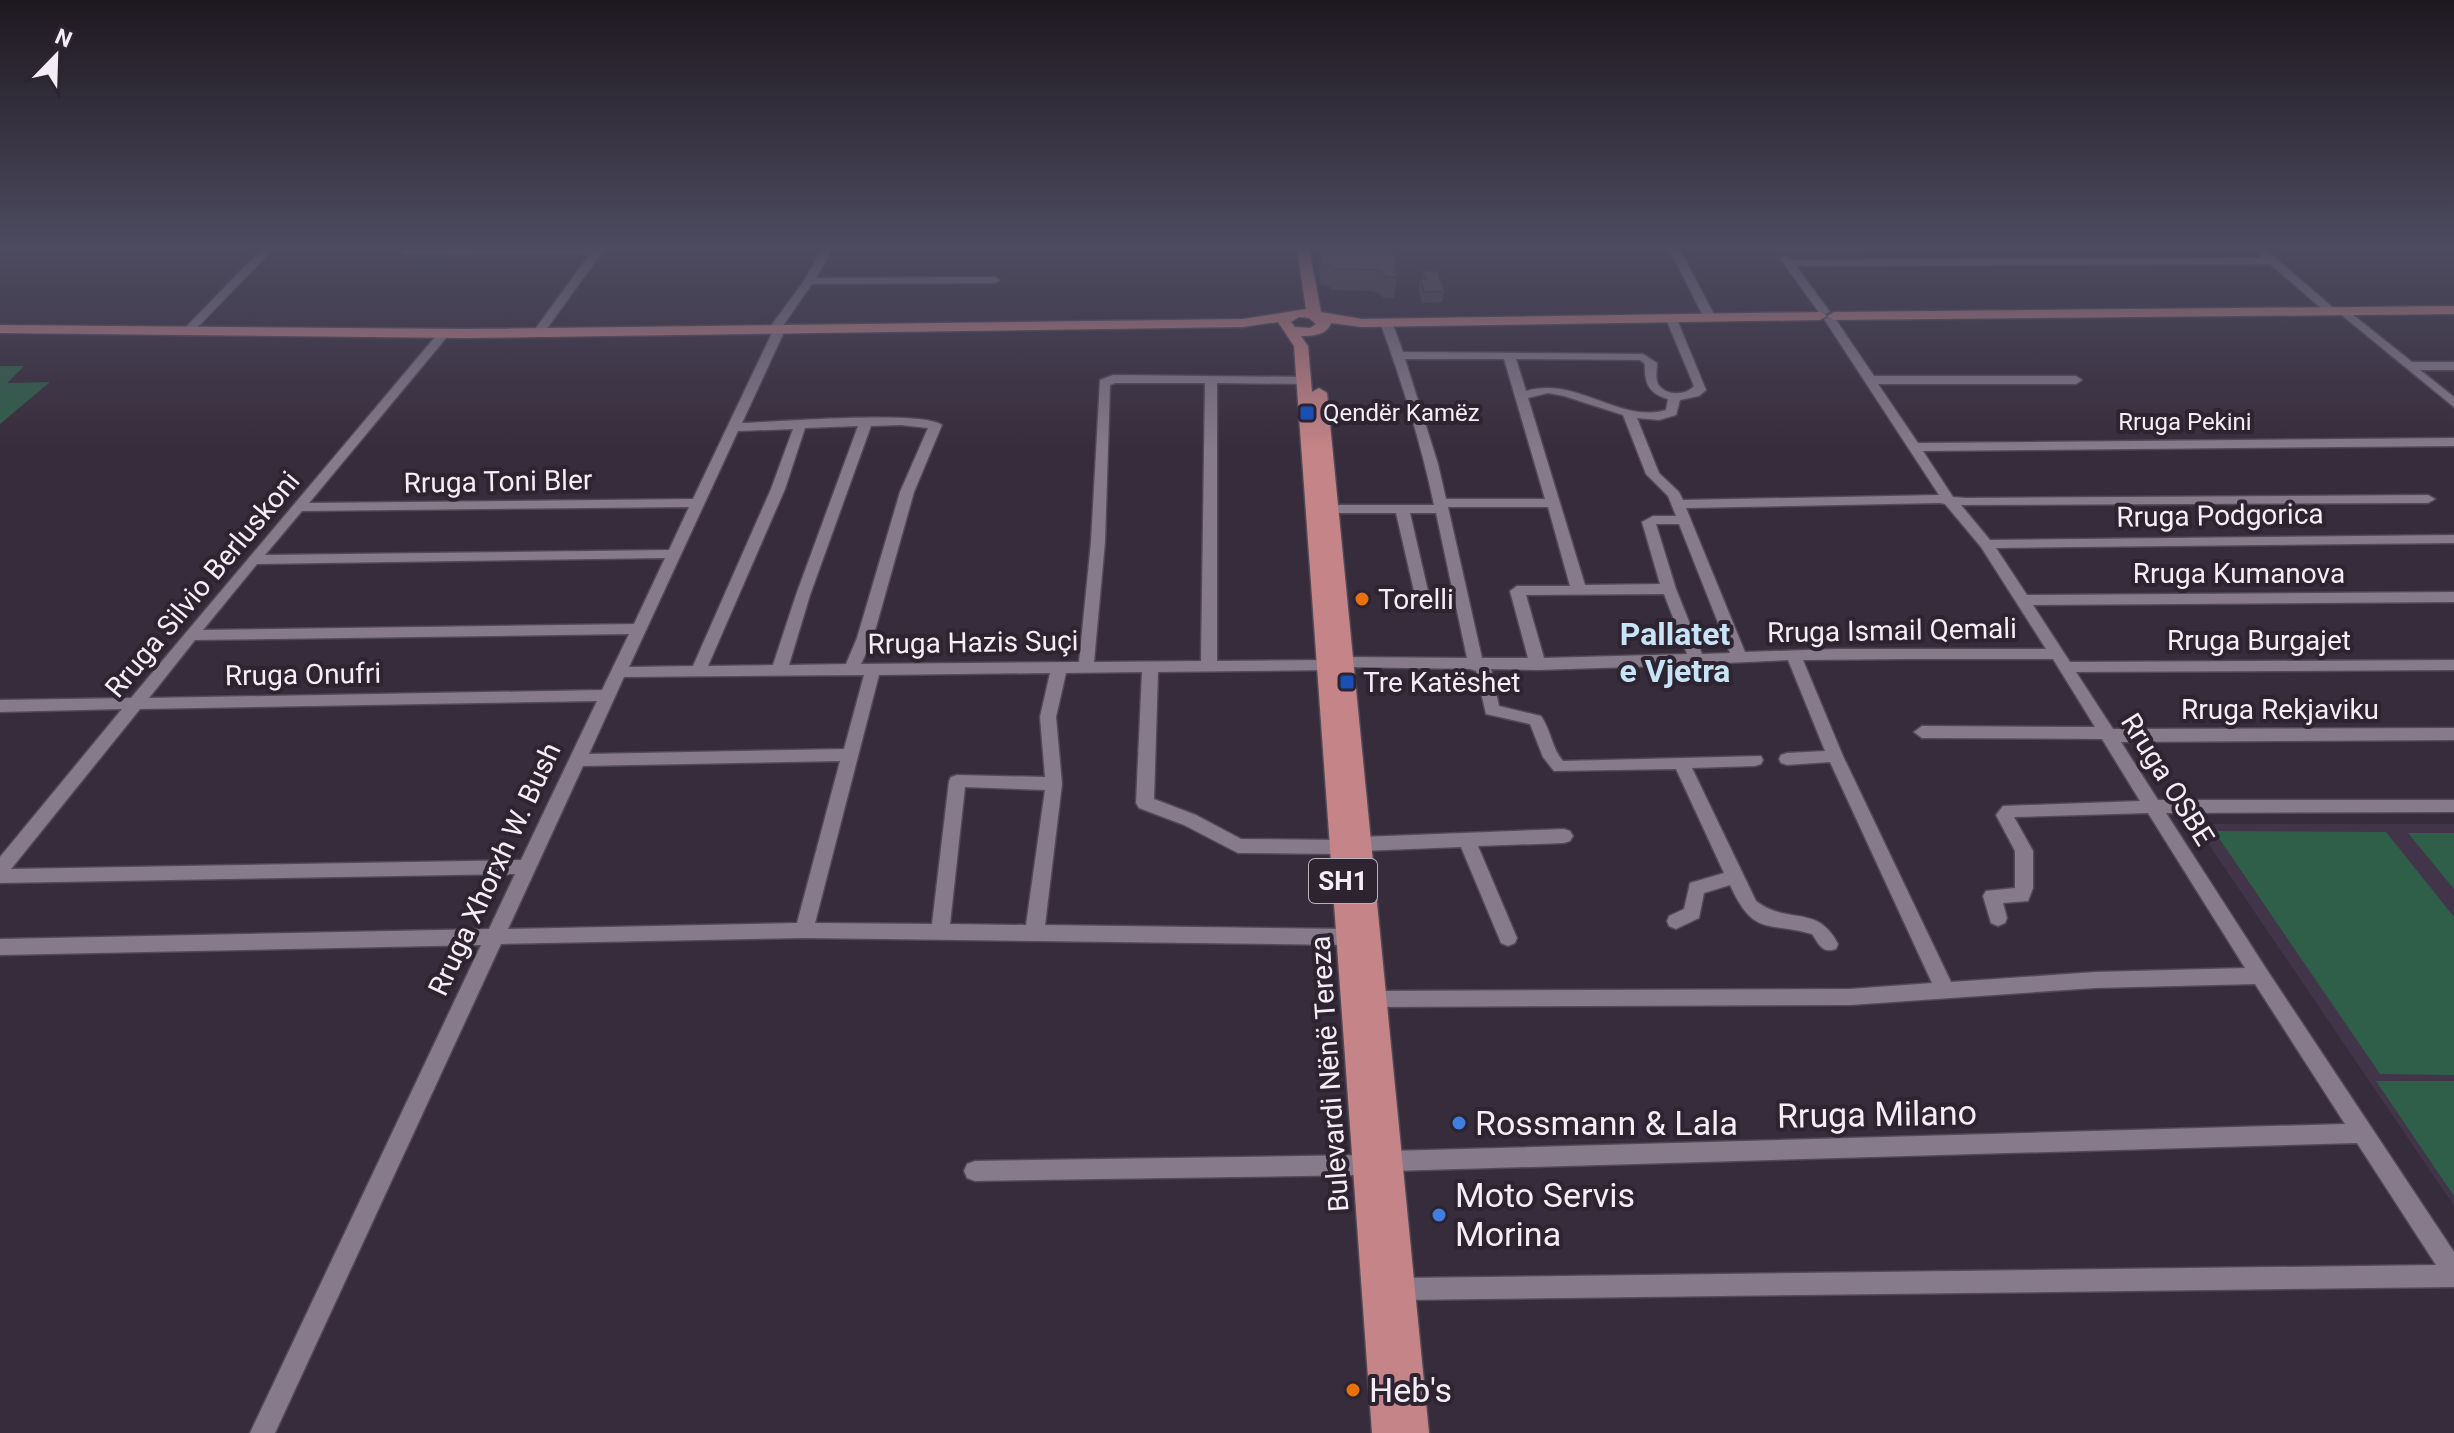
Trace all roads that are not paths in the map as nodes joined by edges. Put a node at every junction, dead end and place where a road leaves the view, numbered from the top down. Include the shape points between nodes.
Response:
1 (204, 315) edge
2 (551, 315) edge
3 (786, 315) edge
4 (1302, 315) edge
5 (1305, 315) edge
6 (1708, 315) edge
7 (1971, 315) edge
8 (2341, 315) edge
9 (1827, 316) junction
10 (1710, 318) junction
11 (1672, 319) junction
12 (1305, 322) junction
13 (1386, 322) junction
14 (0, 329) edge
15 (776, 330) junction
16 (445, 332) junction
17 (539, 332) junction
18 (186, 333) junction
19 (1509, 355) junction
20 (1398, 356) junction
21 (2409, 366) junction
22 (2454, 366) edge
23 (1211, 379) junction
24 (1304, 380) junction
25 (1871, 380) junction
26 (2076, 380) dead end
27 (2431, 384) junction
28 (2454, 384) edge
29 (1522, 396) junction
30 (1681, 396) junction
31 (2454, 403) edge
32 (1628, 412) junction
33 (866, 422) junction
34 (801, 423) junction
35 (733, 427) junction
36 (2454, 442) edge
37 (1917, 447) junction
38 (2428, 499) dead end
39 (1949, 500) junction
40 (698, 503) junction
41 (1552, 503) junction
42 (1677, 504) junction
43 (1441, 506) junction
44 (299, 507) junction
45 (1402, 508) junction
46 (1330, 509) junction
47 (1683, 520) junction
48 (2454, 539) edge
49 (1986, 544) junction
50 (674, 554) junction
51 (255, 560) junction
52 (1669, 589) junction
53 (1579, 590) junction
54 (1421, 591) dead end
55 (2454, 597) edge
56 (2023, 600) junction
57 (638, 629) junction
58 (191, 635) junction
59 (1794, 656) junction
60 (1740, 659) junction
61 (2059, 661) junction
62 (1698, 662) junction
63 (1337, 664) junction
64 (1538, 665) junction
65 (2454, 665) edge
66 (1209, 666) junction
67 (1480, 666) junction
68 (1086, 667) junction
69 (1150, 667) junction
70 (1059, 668) junction
71 (873, 669) junction
72 (851, 670) junction
73 (698, 671) junction
74 (779, 671) junction
75 (618, 672) junction
76 (607, 695) junction
77 (136, 703) junction
78 (0, 706) edge
79 (1922, 732) dead end
80 (2106, 734) junction
81 (2454, 734) edge
82 (852, 755) junction
83 (1835, 756) junction
84 (1787, 759) dead end
85 (576, 760) junction
86 (1755, 760) dead end
87 (1681, 762) junction
88 (1054, 784) junction
89 (2454, 806) edge
90 (2153, 807) junction
91 (1564, 836) dead end
92 (1467, 840) junction
93 (1351, 846) junction
94 (526, 867) junction
95 (0, 870) edge
96 (0, 876) edge
97 (1734, 877) junction
98 (1998, 918) dead end
99 (1676, 921) dead end
100 (804, 930) junction
101 (940, 931) junction
102 (1035, 931) junction
103 (493, 937) junction
104 (1348, 937) junction
105 (1508, 938) dead end
106 (1829, 944) dead end
107 (0, 947) edge
108 (2260, 976) junction
109 (1945, 990) junction
110 (1375, 999) junction
111 (2365, 1133) junction
112 (1391, 1161) junction
113 (1366, 1165) junction
114 (975, 1171) dead end
115 (2454, 1274) edge
116 (1401, 1289) junction
117 (262, 1433) edge
118 (1387, 1433) edge
119 (1414, 1433) edge

1 - 18 street
2 - 17 street
3 - 15 street, Rruga Xhorxh W. Bush
4 - 12 main road, Bulevardi Nënë Tereza / SH1
5 - 12 main road, Bulevardi Nënë Tereza / SH1
6 - 10 street
7 - 9 main road
8 - 21 street
9 - 10 main road
9 - 25 street, Rruga OSBE
10 - 11 main road
11 - 13 main road
11 - 30 street via 1700,386 1697,393
12 - 13 main road
12 - 15 main road
12 - 24 main road, Bulevardi Nënë Tereza / SH1
12 - 46 main road, Bulevardi Nënë Tereza / SH1 via 1313,339
13 - 20 street
14 - 18 main road
15 - 17 main road
15 - 35 street, Rruga Xhorxh W. Bush
16 - 17 main road
16 - 18 main road
16 - 44 street, Rruga Silvio Berluskoni
19 - 20 street
19 - 29 street
19 - 30 street via 1643,357 1651,363 1655,388
20 - 43 street
21 - 22 street
21 - 27 street
23 - 24 street
23 - 66 street
23 - 68 street via 1104,383 1098,542
24 - 63 main road, Bulevardi Nënë Tereza / SH1
25 - 26 street
25 - 37 street, Rruga OSBE
27 - 28 street
27 - 31 street
29 - 32 street via 1551,390
29 - 41 street
30 - 32 street via 1669,415
32 - 42 street via 1653,474
33 - 34 street
33 - 72 street via 936,425 907,492
33 - 74 street
34 - 35 street
34 - 73 street via 778,489
35 - 40 street, Rruga Xhorxh W. Bush
36 - 37 street, Rruga Pekini
37 - 39 street, Rruga OSBE
38 - 39 street
39 - 42 street
39 - 49 street, Rruga OSBE
40 - 44 street, Rruga Toni Bler
40 - 50 street, Rruga Xhorxh W. Bush
41 - 43 street
41 - 53 street
42 - 47 street
43 - 45 street
43 - 67 street
44 - 51 street, Rruga Silvio Berluskoni
45 - 46 street
45 - 54 street
46 - 63 main road, Bulevardi Nënë Tereza / SH1
47 - 52 street via 1649,522
47 - 60 street
48 - 49 street, Rruga Podgorica
49 - 56 street, Rruga OSBE
50 - 51 street
50 - 57 street, Rruga Xhorxh W. Bush
51 - 58 street, Rruga Silvio Berluskoni
52 - 53 street
52 - 62 street
53 - 64 street via 1517,591
55 - 56 street, Rruga Kumanova
56 - 61 street, Rruga OSBE
57 - 58 street
57 - 75 street, Rruga Xhorxh W. Bush
58 - 77 street, Rruga Silvio Berluskoni
59 - 60 street, Rruga Ismail Qemali
59 - 61 street, Rruga Ismail Qemali
59 - 83 street
60 - 62 street, Rruga Ismail Qemali
61 - 65 street, Rruga Burgajet
61 - 80 street, Rruga OSBE
62 - 64 street, Rruga Ismail Qemali
63 - 66 street, Rruga Hazis Suçi
63 - 67 street, Rruga Ismail Qemali
63 - 93 main road, Bulevardi Nënë Tereza / SH1
64 - 67 street, Rruga Ismail Qemali
66 - 69 street, Rruga Hazis Suçi
67 - 87 street via 1492,710 1540,724 1550,757 1560,767
68 - 69 street, Rruga Hazis Suçi
68 - 70 street, Rruga Hazis Suçi
69 - 93 street via 1145,803 1238,846
70 - 71 street, Rruga Hazis Suçi
70 - 88 street via 1048,717
71 - 72 street, Rruga Hazis Suçi
71 - 82 street
72 - 74 street, Rruga Hazis Suçi
73 - 74 street, Rruga Hazis Suçi
73 - 75 street, Rruga Hazis Suçi
75 - 76 street, Rruga Xhorxh W. Bush
76 - 77 street, Rruga Onufri
76 - 85 street, Rruga Xhorxh W. Bush
77 - 78 street, Rruga Onufri
77 - 95 street, Rruga Silvio Berluskoni
79 - 80 street, Rruga Rekjaviku
80 - 81 street, Rruga Rekjaviku
80 - 90 street, Rruga OSBE
82 - 85 street
82 - 100 street
83 - 84 street
83 - 109 street
85 - 94 street, Rruga Xhorxh W. Bush
86 - 87 street
87 - 97 street
88 - 101 street via 957,781
88 - 102 street
89 - 90 street
90 - 98 street via 2006,812 2006,822 2025,852 2026,886 2022,896 1992,896
90 - 108 street, Rruga OSBE
91 - 92 street
92 - 93 street
92 - 105 street
93 - 104 main road, Bulevardi Nënë Tereza / SH1
93 - 110 main road, Bulevardi Nënë Tereza / SH1
94 - 96 street
94 - 103 street, Rruga Xhorxh W. Bush
97 - 99 street via 1696,888 1693,913
97 - 106 street via 1758,915 1779,924 1819,929
100 - 101 street
100 - 103 street
101 - 102 street
102 - 104 street
103 - 107 street
103 - 117 street, Rruga Xhorxh W. Bush
104 - 113 main road, Bulevardi Nënë Tereza / SH1
108 - 109 street
108 - 111 street, Rruga OSBE
109 - 110 street via 1850,997
110 - 112 main road, Bulevardi Nënë Tereza / SH1
111 - 112 street, Rruga Milano
111 - 115 street, Rruga OSBE
112 - 116 main road, Bulevardi Nënë Tereza / SH1
113 - 114 street
113 - 118 main road, Bulevardi Nënë Tereza / SH1
115 - 116 street
116 - 119 main road, Bulevardi Nënë Tereza / SH1

